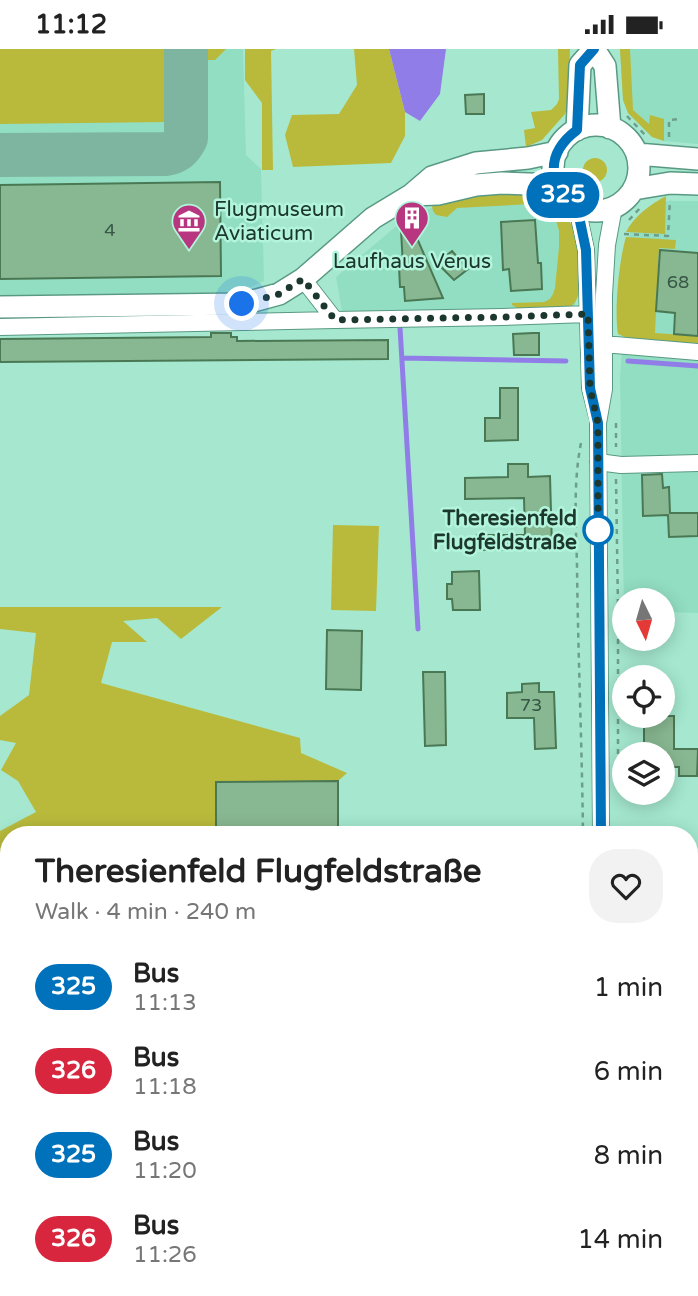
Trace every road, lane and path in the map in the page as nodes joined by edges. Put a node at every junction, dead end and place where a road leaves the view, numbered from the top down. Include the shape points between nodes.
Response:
1 (594, 49) edge
2 (680, 119) dead end
3 (618, 121) junction
4 (577, 130) junction
5 (669, 139) dead end
6 (643, 147) junction
7 (557, 152) junction
8 (698, 159) edge
9 (698, 184) edge
10 (556, 185) junction
11 (670, 192) dead end
12 (641, 194) junction
13 (411, 195) junction
14 (577, 207) junction
15 (614, 207) junction
16 (303, 279) junction
17 (0, 307) edge
18 (588, 314) junction
19 (335, 320) junction
20 (0, 327) edge
21 (605, 345) junction
22 (589, 351) junction
23 (698, 352) edge
24 (616, 422) dead end
25 (598, 423) junction
26 (582, 439) dead end
27 (598, 462) junction
28 (698, 463) edge
29 (616, 464) junction
30 (618, 742) edge
31 (583, 826) edge
32 (601, 826) edge

1 - 3 main road via 605,66
1 - 4 main road via 580,65
2 - 5 path via 669,120
3 - 4 main road
3 - 6 path
3 - 6 main road via 632,145
4 - 7 main road
6 - 8 main road
6 - 12 main road via 638,179
7 - 10 main road
7 - 13 main road via 476,163 432,177
9 - 12 main road via 670,183
10 - 13 main road via 502,183
10 - 14 main road
11 - 12 path via 668,236 620,234
12 - 15 main road
13 - 16 main road via 373,218
14 - 15 main road via 589,211
14 - 18 street via 586,250
15 - 21 street via 607,245
16 - 17 main road via 279,294 242,304
16 - 19 street
18 - 19 street
18 - 22 street
19 - 20 street
21 - 22 street
21 - 23 street
21 - 25 street
22 - 25 street via 590,388
24 - 29 path
25 - 27 street
26 - 31 path via 576,468
27 - 29 street
27 - 32 street
28 - 29 street
29 - 30 path

